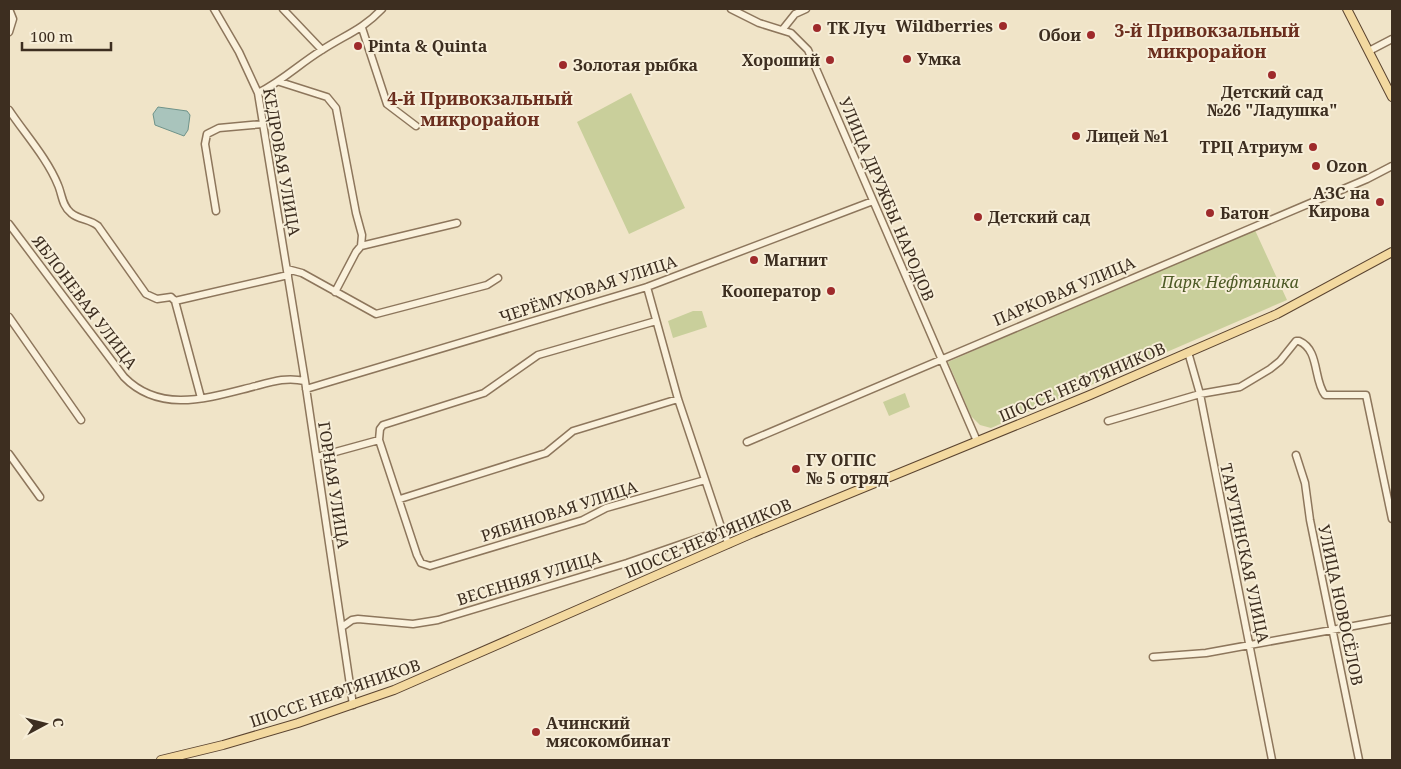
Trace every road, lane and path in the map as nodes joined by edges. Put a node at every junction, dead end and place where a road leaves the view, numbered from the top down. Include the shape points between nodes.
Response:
1 (10, 9) edge
2 (214, 9) edge
3 (283, 9) edge
4 (382, 9) edge
5 (731, 9) edge
6 (788, 9) edge
7 (806, 9) edge
8 (1347, 9) edge
9 (795, 14) junction
10 (362, 28) junction
11 (783, 29) junction
12 (9, 32) edge
13 (1392, 39) edge
14 (322, 50) junction
15 (1369, 52) junction
16 (280, 82) junction
17 (258, 93) junction
18 (1392, 97) edge
19 (9, 110) edge
20 (263, 124) junction
21 (416, 126) dead end
22 (1392, 166) edge
23 (873, 201) junction
24 (216, 212) dead end
25 (457, 223) dead end
26 (9, 224) edge
27 (362, 246) junction
28 (1392, 252) edge
29 (287, 272) junction
30 (498, 278) dead end
31 (647, 287) junction
32 (335, 292) junction
33 (175, 301) junction
34 (9, 317) edge
35 (656, 321) junction
36 (1188, 352) junction
37 (941, 359) junction
38 (306, 385) junction
39 (1200, 394) junction
40 (201, 398) junction
41 (678, 398) junction
42 (81, 420) dead end
43 (1108, 421) dead end
44 (379, 440) junction
45 (977, 441) junction
46 (747, 442) dead end
47 (9, 454) edge
48 (1296, 455) dead end
49 (316, 457) junction
50 (705, 480) junction
51 (40, 497) dead end
52 (400, 499) junction
53 (1392, 520) edge
54 (722, 530) junction
55 (729, 544) junction
56 (1392, 618) edge
57 (342, 627) junction
58 (1334, 630) junction
59 (1250, 646) junction
60 (1153, 657) dead end
61 (353, 705) junction
62 (161, 760) edge
63 (1272, 760) edge
64 (1359, 760) edge

1 - 12 street via 13,24
2 - 17 street, КЕДРОВАЯ УЛИЦА
3 - 14 street
4 - 10 street
5 - 11 street, УЛИЦА ДРУЖБЫ НАРОДОВ via 759,23
6 - 9 street
7 - 9 street
8 - 15 main road
9 - 11 street
10 - 14 street
10 - 21 street via 387,104
11 - 23 street, УЛИЦА ДРУЖБЫ НАРОДОВ via 800,39 808,50
13 - 15 street
14 - 16 street
15 - 18 main road
16 - 17 street
16 - 27 street via 330,100 336,108
17 - 20 street, КЕДРОВАЯ УЛИЦА
19 - 33 street via 58,185 69,212 98,226 146,294 157,298 171,296
20 - 24 street via 219,128 207,134
20 - 29 street, КЕДРОВАЯ УЛИЦА
22 - 37 street, ПАРКОВАЯ УЛИЦА
23 - 31 street, ЧЕРЁМУХОВАЯ УЛИЦА
23 - 37 street, УЛИЦА ДРУЖБЫ НАРОДОВ
25 - 27 street
26 - 40 street, ЯБЛОНЕВАЯ УЛИЦА via 131,384 172,402
27 - 32 street
28 - 36 main road, ШОССЕ НЕФТЯНИКОВ via 1301,302
29 - 32 street via 302,274
29 - 33 street
29 - 38 street, ГОРНАЯ УЛИЦА
30 - 32 street via 487,285 381,314 372,313
31 - 35 street
31 - 38 street, ЧЕРЁМУХОВАЯ УЛИЦА
33 - 40 street
34 - 42 street
35 - 41 street
35 - 44 street via 538,355 484,393 387,422 380,429
36 - 39 street, ТАРУТИНСКАЯ УЛИЦА
36 - 45 main road, ШОССЕ НЕФТЯНИКОВ
37 - 45 street, УЛИЦА ДРУЖБЫ НАРОДОВ
37 - 46 street, ПАРКОВАЯ УЛИЦА
38 - 40 street, ЧЕРЁМУХОВАЯ УЛИЦА via 284,378
38 - 49 street, ГОРНАЯ УЛИЦА
39 - 43 street
39 - 53 street via 1240,387 1280,361 1296,341 1306,345 1325,395 1366,396
39 - 59 street, ТАРУТИНСКАЯ УЛИЦА
41 - 50 street
41 - 52 street via 573,432 546,453
44 - 49 street
44 - 52 street
45 - 55 main road, ШОССЕ НЕФТЯНИКОВ
47 - 51 street
48 - 58 street, УЛИЦА НОВОСЁЛОВ
49 - 57 street, ГОРНАЯ УЛИЦА
50 - 52 street, РЯБИНОВАЯ УЛИЦА via 606,508 583,520 434,566 422,563
50 - 54 street
54 - 55 street
54 - 57 street, ВЕСЕННЯЯ УЛИЦА via 627,563 438,620 414,624 358,619
55 - 61 main road, ШОССЕ НЕФТЯНИКОВ via 454,665
56 - 58 street
57 - 61 street, ГОРНАЯ УЛИЦА
58 - 59 street
58 - 64 street, УЛИЦА НОВОСЁЛОВ
59 - 60 street
59 - 63 street, ТАРУТИНСКАЯ УЛИЦА
61 - 62 main road, ШОССЕ НЕФТЯНИКОВ via 223,745

